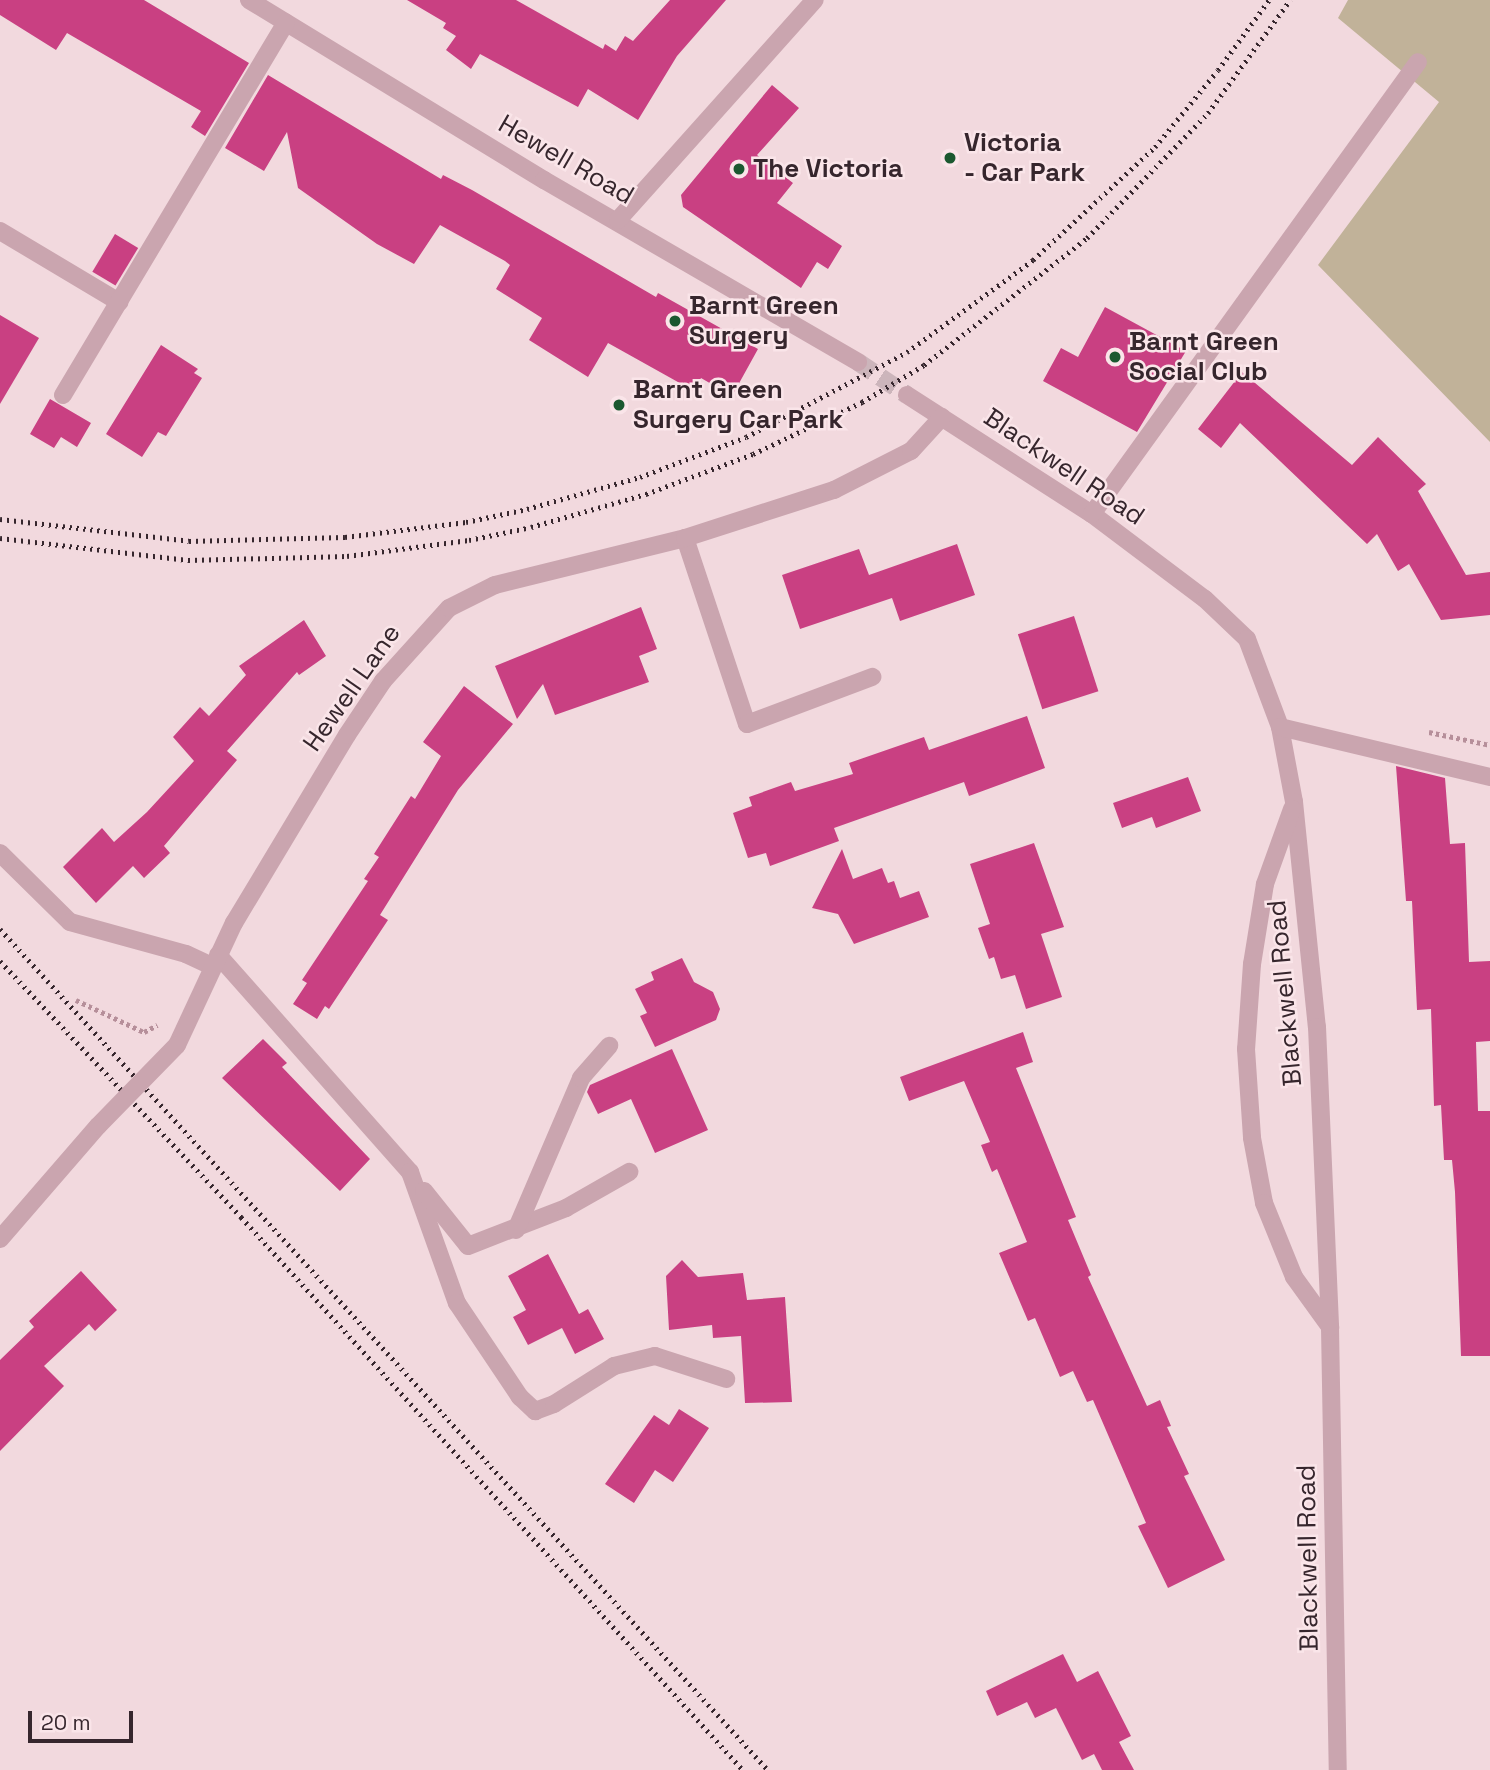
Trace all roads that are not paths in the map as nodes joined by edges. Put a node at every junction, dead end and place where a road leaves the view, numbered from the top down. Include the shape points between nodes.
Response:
1 (249, 0) edge
2 (815, 0) edge
3 (286, 23) junction
4 (1418, 62) dead end
5 (618, 220) junction
6 (0, 230) edge
7 (119, 302) junction
8 (858, 362) tunnel mouth
9 (907, 395) tunnel mouth
10 (62, 396) dead end
11 (942, 417) junction
12 (1092, 514) junction
13 (685, 538) junction
14 (872, 677) dead end
15 (1280, 727) junction
16 (1490, 777) edge
17 (1294, 802) junction
18 (0, 853) edge
19 (215, 960) junction
20 (610, 1045) dead end
21 (410, 1172) junction
22 (629, 1172) dead end
23 (516, 1230) junction
24 (0, 1239) edge
25 (1330, 1328) junction
26 (726, 1379) dead end
27 (1338, 1770) edge

1 - 3 street, Hewell Road
2 - 5 street
3 - 5 street, Hewell Road
3 - 7 street
4 - 12 street
5 - 8 street, Hewell Road
6 - 7 street
7 - 10 street
9 - 11 street, Blackwell Road
11 - 12 street, Blackwell Road
11 - 13 street, Hewell Lane via 911,451 834,490
12 - 15 street, Blackwell Road via 1205,600 1247,639
13 - 14 street via 747,724
13 - 19 street, Hewell Lane via 495,585 439,617 383,681 347,735
15 - 16 street
15 - 17 street, Blackwell Road
17 - 25 street, Blackwell Road via 1317,1027
17 - 25 street via 1265,884 1252,964 1246,1049 1252,1138 1264,1203 1294,1277
18 - 19 street via 69,922
19 - 21 street
19 - 24 street, Hewell Lane, bridge via 177,1045 98,1126
20 - 23 street via 581,1078
21 - 23 street via 468,1246
21 - 26 street via 457,1303 520,1397 536,1411 614,1366 655,1356
22 - 23 street
25 - 27 street, Blackwell Road

